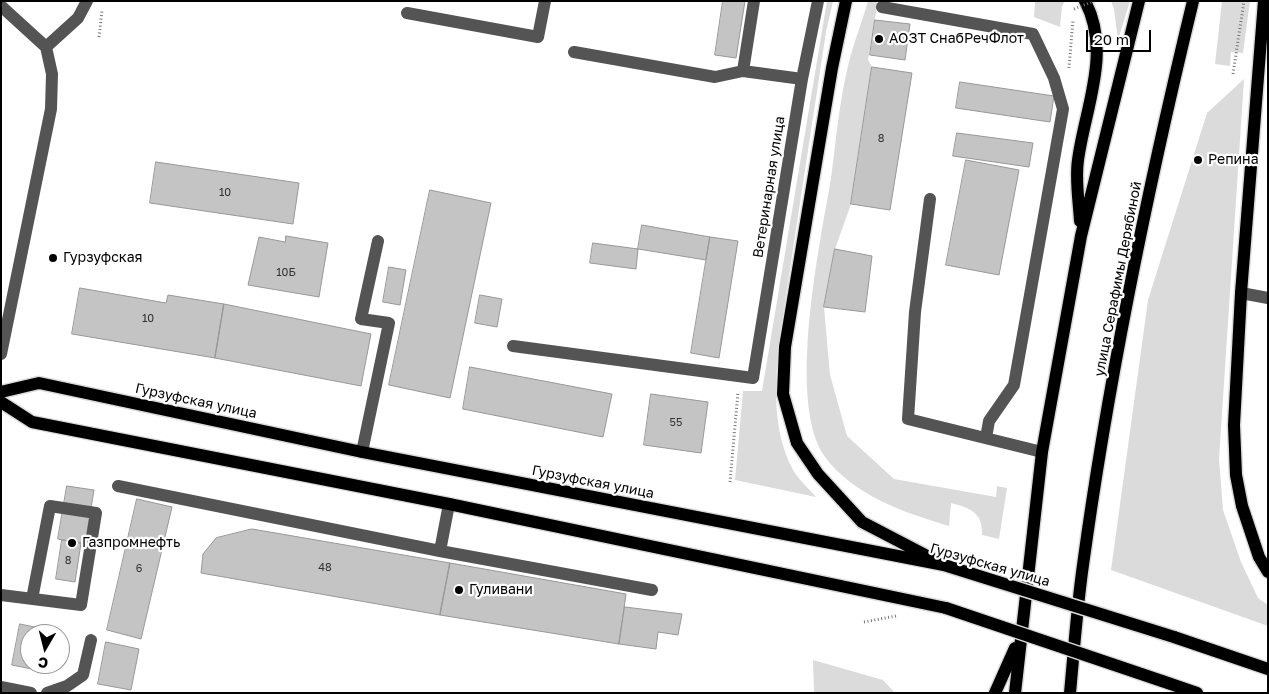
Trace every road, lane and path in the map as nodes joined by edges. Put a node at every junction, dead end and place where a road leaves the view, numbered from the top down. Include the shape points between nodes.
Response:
1 (87, 1) edge
2 (104, 1) edge
3 (545, 1) edge
4 (754, 1) edge
5 (818, 1) edge
6 (846, 1) edge
7 (1094, 1) edge
8 (1139, 1) edge
9 (1193, 1) edge
10 (1244, 1) edge
11 (1264, 1) edge
12 (1079, 5) edge
13 (1, 6) edge
14 (882, 7) dead end
15 (407, 13) dead end
16 (99, 37) dead end
17 (46, 47) junction
18 (574, 52) dead end
19 (743, 71) junction
20 (1068, 74) dead end
21 (1233, 74) dead end
22 (802, 79) junction
23 (930, 199) dead end
24 (1081, 236) junction
25 (378, 241) dead end
26 (1241, 293) junction
27 (1268, 298) edge
28 (513, 346) dead end
29 (1, 354) edge
30 (1, 392) edge
31 (737, 400) dead end
32 (1, 402) edge
33 (986, 438) junction
34 (362, 452) junction
35 (1042, 452) junction
36 (730, 482) dead end
37 (118, 486) dead end
38 (448, 504) junction
39 (440, 551) junction
40 (944, 565) junction
41 (1268, 572) edge
42 (652, 590) dead end
43 (1, 595) edge
44 (32, 599) junction
45 (1020, 637) junction
46 (91, 640) dead end
47 (1268, 669) edge
48 (1162, 681) junction
49 (1, 687) edge
50 (31, 693) edge
51 (47, 693) edge
52 (995, 693) edge
53 (1015, 693) edge
54 (1070, 693) edge
55 (1183, 693) edge
56 (1197, 693) edge

1 - 17 street via 78,18
2 - 16 path
3 - 15 street via 538,37
4 - 19 street
5 - 22 street, Ветеринарная улица
6 - 40 main road via 785,347 783,394 797,443 818,474 862,522
7 - 12 path, bridge
8 - 24 main road
9 - 54 main road, улица Серафимы Дерябиной via 1165,117 1121,330 1083,565
10 - 21 path
11 - 26 main road
12 - 20 path
12 - 24 main road via 1094,28 1097,57 1078,161
13 - 17 street
14 - 33 street via 1033,34 1054,78 1063,109 1014,385 989,420
17 - 29 street via 52,74 51,108
18 - 19 street via 715,76
19 - 22 street
22 - 28 street, Ветеринарная улица via 753,378
23 - 33 street via 916,312 908,419
24 - 35 main road
25 - 34 street via 361,319 389,323
26 - 27 street
26 - 41 main road via 1234,425 1236,475 1250,534 1258,557
30 - 34 main road, Гурзуфская улица via 40,383
31 - 36 path
32 - 38 main road via 32,422
33 - 35 street
34 - 40 main road, Гурзуфская улица
35 - 45 main road
37 - 39 street
38 - 39 street
38 - 48 main road, bridge via 946,608
39 - 42 street
40 - 47 main road, Гурзуфская улица, bridge
43 - 44 street
44 - 44 street via 81,605 96,513 50,506
45 - 52 main road
45 - 53 main road
46 - 51 street via 83,675 67,686
48 - 55 main road
48 - 56 main road
49 - 50 street

